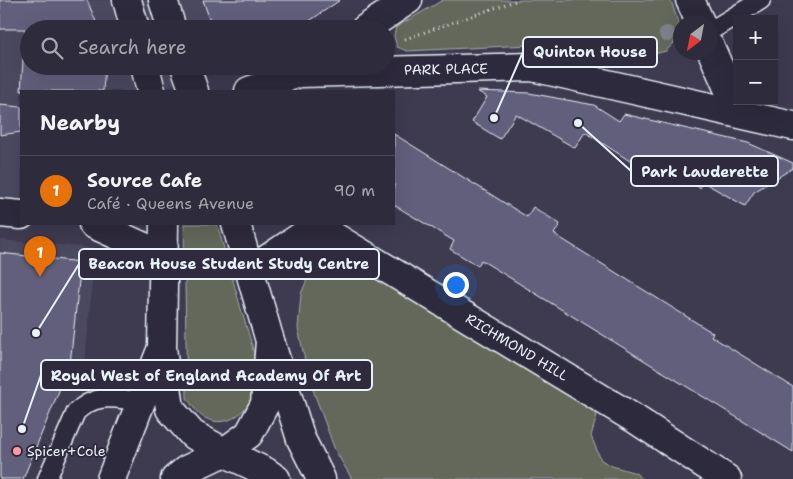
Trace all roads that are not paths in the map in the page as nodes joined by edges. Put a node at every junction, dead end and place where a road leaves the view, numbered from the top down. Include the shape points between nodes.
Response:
1 (126, 0) edge
2 (163, 0) edge
3 (408, 0) edge
4 (690, 0) edge
5 (761, 0) edge
6 (697, 15) edge
7 (132, 20) edge
8 (169, 20) edge
9 (378, 20) edge
10 (718, 25) edge
11 (716, 60) edge
12 (395, 68) edge
13 (147, 75) edge
14 (188, 75) edge
15 (289, 75) edge
16 (151, 90) edge
17 (194, 90) edge
18 (252, 90) edge
19 (739, 113) junction
20 (793, 126) edge
21 (0, 213) edge
22 (20, 215) edge
23 (95, 225) edge
24 (164, 225) edge
25 (236, 225) edge
26 (164, 256) junction
27 (251, 270) junction
28 (270, 341) junction
29 (162, 348) junction
30 (140, 401) junction
31 (224, 452) junction
32 (47, 479) edge
33 (111, 479) edge
34 (175, 479) edge
35 (276, 479) edge
36 (321, 479) edge
37 (727, 479) edge

1 - 7 street
2 - 8 street
3 - 9 street
4 - 6 street
5 - 10 lane
11 - 19 street
12 - 19 street, PARK PLACE via 532,67
13 - 16 street
14 - 17 street
15 - 18 street, PARK PLACE
19 - 20 street, PARK PLACE
21 - 22 street
23 - 26 street
24 - 26 street
25 - 27 street
26 - 29 street
27 - 28 street
27 - 37 street, RICHMOND HILL via 302,236 333,236 635,419
28 - 31 street via 265,404 248,434
28 - 36 street via 301,438
29 - 30 street
29 - 31 street via 170,409 192,434
30 - 32 lane via 100,398 84,404 76,412
30 - 33 street
31 - 34 street via 186,470
31 - 35 street

